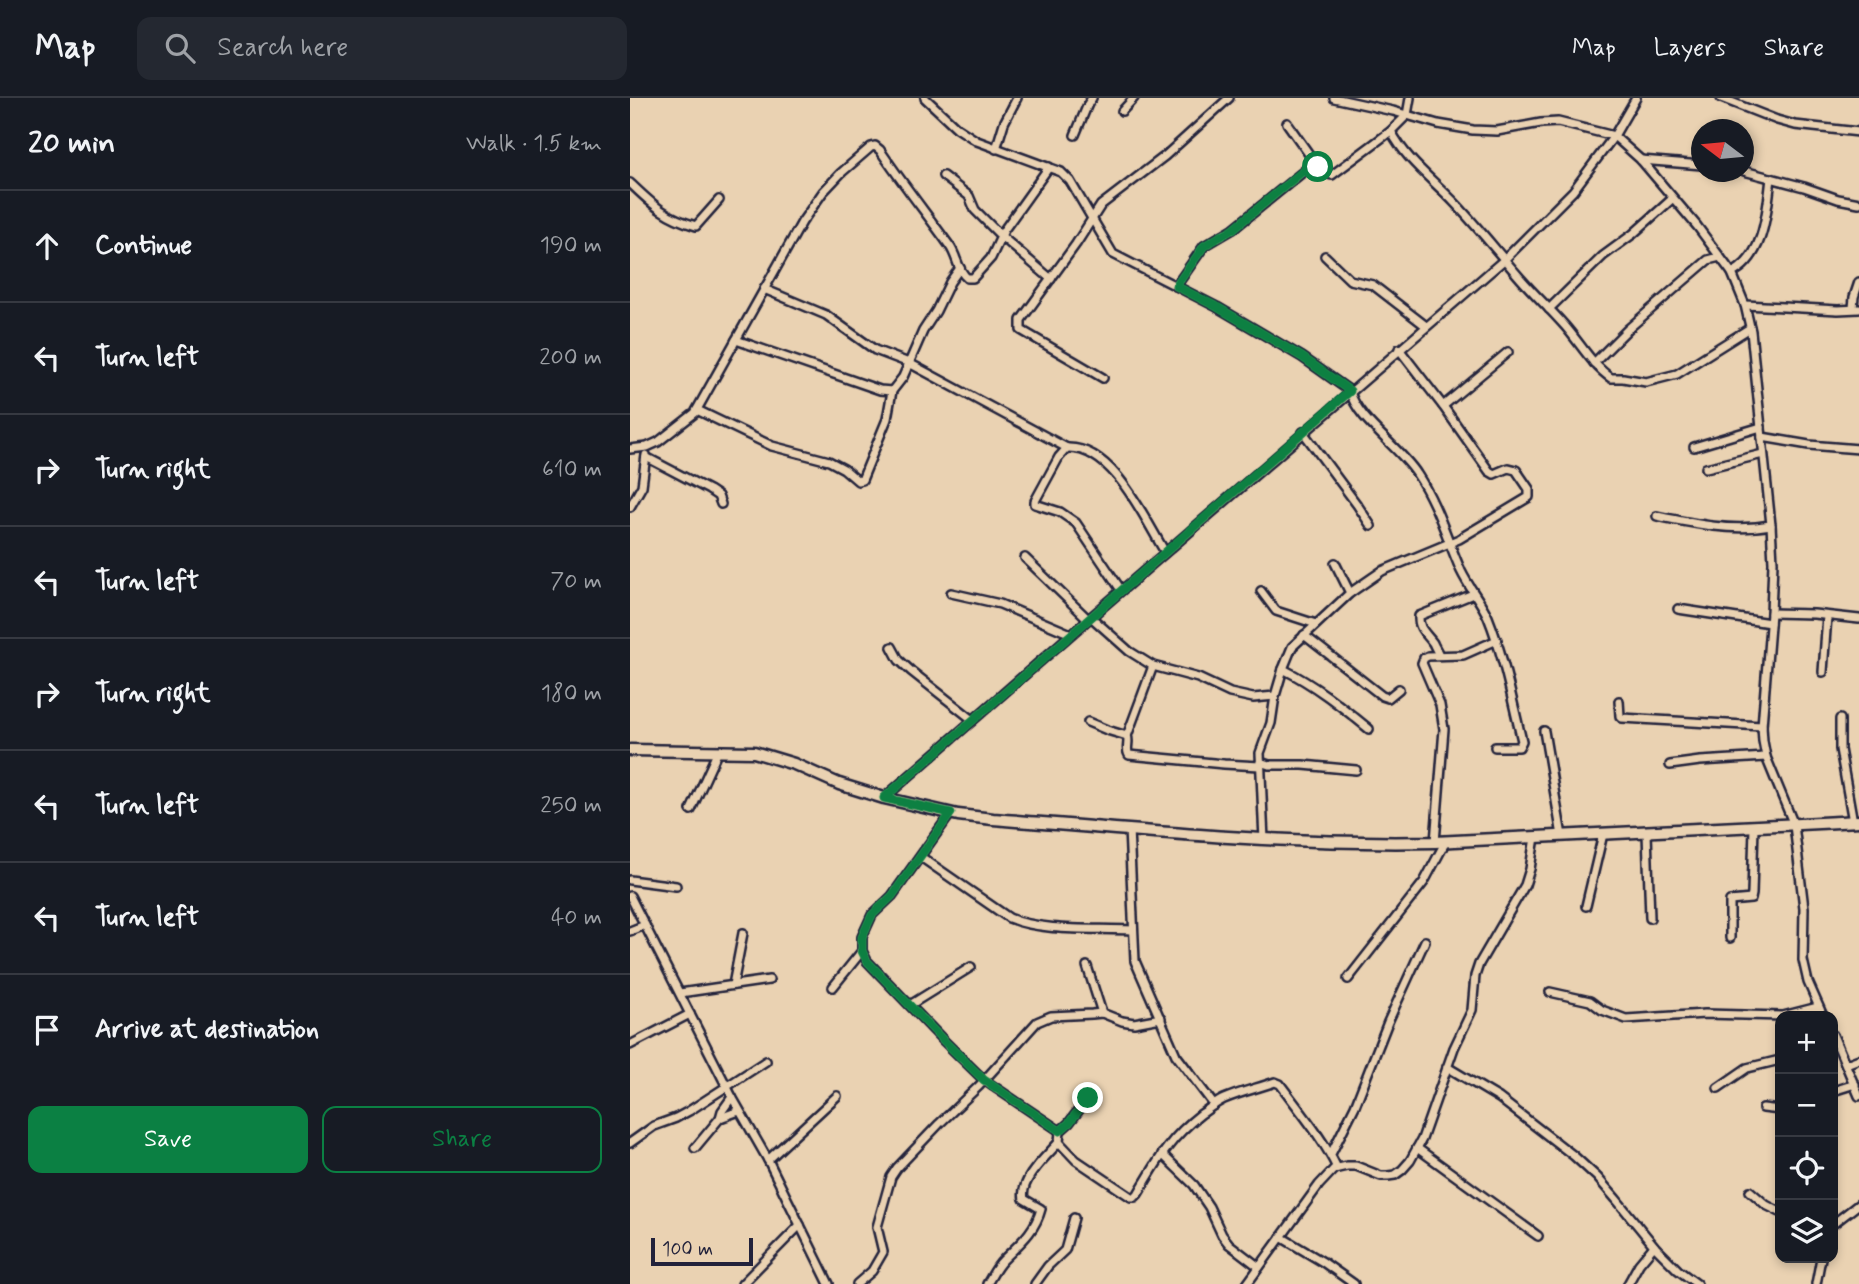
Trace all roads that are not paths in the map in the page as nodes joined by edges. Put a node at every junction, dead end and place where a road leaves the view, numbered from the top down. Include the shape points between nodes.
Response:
1 (925, 98) edge
2 (1017, 98) edge
3 (1092, 98) edge
4 (1134, 98) edge
5 (1229, 98) edge
6 (1334, 98) edge
7 (1410, 98) edge
8 (1636, 98) edge
9 (1721, 98) edge
10 (1122, 111) dead end
11 (1406, 115) junction
12 (1287, 123) dead end
13 (1391, 131) junction
14 (1859, 132) edge
15 (1075, 135) dead end
16 (1614, 136) junction
17 (996, 149) junction
18 (1641, 160) junction
19 (1691, 164) edge
20 (1049, 167) junction
21 (1318, 167) junction
22 (1754, 174) edge
23 (943, 176) dead end
24 (1771, 178) junction
25 (630, 184) edge
26 (1672, 199) junction
27 (719, 200) dead end
28 (1859, 203) edge
29 (1101, 205) junction
30 (1085, 206) junction
31 (1092, 220) junction
32 (1001, 236) junction
33 (1713, 247) junction
34 (1325, 256) dead end
35 (1720, 257) junction
36 (1505, 259) junction
37 (1708, 260) junction
38 (960, 268) junction
39 (1732, 273) junction
40 (1051, 279) junction
41 (1859, 282) edge
42 (1176, 286) junction
43 (764, 289) junction
44 (1745, 305) junction
45 (1856, 308) edge
46 (1549, 309) junction
47 (1426, 326) junction
48 (1750, 328) junction
49 (736, 340) junction
50 (1399, 349) junction
51 (1508, 352) dead end
52 (909, 363) junction
53 (1594, 363) junction
54 (1103, 378) dead end
55 (892, 391) junction
56 (1350, 391) junction
57 (1443, 406) junction
58 (697, 411) junction
59 (1761, 427) junction
60 (1303, 432) junction
61 (1762, 437) junction
62 (647, 447) junction
63 (1694, 447) dead end
64 (1067, 448) junction
65 (630, 449) edge
66 (1859, 449) edge
67 (1763, 454) junction
68 (646, 457) junction
69 (1706, 468) dead end
70 (721, 504) dead end
71 (630, 507) edge
72 (1657, 516) dead end
73 (1771, 525) junction
74 (1371, 526) dead end
75 (1450, 542) junction
76 (1165, 552) junction
77 (1025, 558) dead end
78 (1335, 563) dead end
79 (1121, 590) junction
80 (1261, 591) dead end
81 (951, 593) dead end
82 (1350, 593) junction
83 (1473, 594) junction
84 (1678, 608) dead end
85 (1771, 613) junction
86 (1826, 616) junction
87 (1089, 618) junction
88 (1859, 619) edge
89 (1770, 623) junction
90 (1316, 624) junction
91 (1071, 634) junction
92 (1304, 635) junction
93 (1497, 640) junction
94 (892, 647) dead end
95 (1439, 655) junction
96 (1153, 666) junction
97 (1283, 669) junction
98 (1823, 672) dead end
99 (1399, 689) dead end
100 (1275, 696) junction
101 (1619, 701) dead end
102 (1840, 719) dead end
103 (973, 720) junction
104 (1088, 722) dead end
105 (1762, 726) junction
106 (1369, 729) dead end
107 (1544, 731) dead end
108 (1127, 736) junction
109 (1494, 747) dead end
110 (630, 750) edge
111 (718, 751) junction
112 (1766, 757) junction
113 (1670, 765) dead end
114 (1260, 766) junction
115 (1356, 770) dead end
116 (884, 798) junction
117 (691, 810) dead end
118 (951, 813) junction
119 (1856, 821) edge
120 (1794, 825) junction
121 (1754, 827) junction
122 (1129, 829) junction
123 (1647, 833) junction
124 (1603, 834) junction
125 (1562, 836) junction
126 (1535, 837) junction
127 (1264, 840) junction
128 (1440, 842) junction
129 (921, 857) junction
130 (630, 880) edge
131 (676, 886) dead end
132 (630, 896) edge
133 (1586, 906) dead end
134 (1650, 918) dead end
135 (645, 925) junction
136 (1132, 930) junction
137 (630, 931) edge
138 (743, 933) dead end
139 (1730, 938) dead end
140 (1425, 942) dead end
141 (862, 951) junction
142 (1087, 966) dead end
143 (971, 967) dead end
144 (1348, 979) dead end
145 (769, 980) dead end
146 (733, 985) junction
147 (833, 987) dead end
148 (1550, 992) dead end
149 (680, 993) junction
150 (910, 1005) junction
151 (1818, 1007) junction
152 (1820, 1011) edge
153 (1102, 1013) junction
154 (690, 1014) junction
155 (1161, 1018) junction
156 (630, 1045) edge
157 (1838, 1050) edge
158 (1859, 1059) edge
159 (766, 1061) dead end
160 (1775, 1061) edge
161 (1846, 1064) junction
162 (1447, 1067) junction
163 (984, 1080) junction
164 (1854, 1084) junction
165 (727, 1087) junction
166 (1718, 1088) dead end
167 (1838, 1089) edge
168 (837, 1096) dead end
169 (1859, 1096) edge
170 (732, 1097) junction
171 (1088, 1098) dead end
172 (1213, 1105) junction
173 (1763, 1108) dead end
174 (1775, 1109) edge
175 (740, 1111) junction
176 (720, 1118) junction
177 (1060, 1131) junction
178 (1059, 1142) junction
179 (630, 1143) edge
180 (695, 1148) dead end
181 (1417, 1148) junction
182 (1161, 1154) junction
183 (1331, 1154) junction
184 (768, 1160) junction
185 (1337, 1168) junction
186 (1750, 1191) dead end
187 (1859, 1204) edge
188 (1775, 1210) edge
189 (1074, 1218) dead end
190 (1838, 1220) edge
191 (800, 1225) junction
192 (1538, 1236) dead end
193 (1281, 1237) junction
194 (1654, 1246) junction
195 (1820, 1263) edge
196 (1259, 1267) junction
197 (742, 1284) edge
198 (829, 1284) edge
199 (857, 1284) edge
200 (986, 1284) edge
201 (1035, 1284) edge
202 (1247, 1284) edge
203 (1354, 1284) edge
204 (1628, 1284) edge
205 (1697, 1284) edge
206 (1816, 1284) edge

1 - 17 street via 957,128
2 - 17 street
3 - 15 street
4 - 10 street
5 - 29 street
6 - 11 street
7 - 11 street
8 - 16 street
9 - 14 street via 1796,125
11 - 13 street
11 - 16 street via 1473,130 1559,122
12 - 21 street
13 - 21 street via 1332,175
13 - 36 street
16 - 18 street
16 - 36 street via 1573,191
17 - 20 street
18 - 19 street
18 - 26 street
20 - 30 street via 1070,181
20 - 32 street
21 - 42 street via 1308,167 1233,229 1204,246
22 - 24 street
23 - 32 street via 969,196 975,210
24 - 28 street
24 - 39 street via 1758,242 1747,263
25 - 27 street via 660,211 694,225
26 - 33 street
26 - 46 street via 1603,256
29 - 30 street
29 - 31 street
30 - 31 street
31 - 40 street
31 - 42 street via 1113,254
32 - 38 street via 973,278
32 - 40 street
33 - 35 street
33 - 37 street
34 - 47 street via 1350,280 1373,285
35 - 37 street
35 - 39 street
36 - 46 street
36 - 47 street
37 - 53 street
38 - 43 street via 951,246 873,146 818,198
38 - 52 street
39 - 44 street
40 - 54 street via 1021,320 1021,330
41 - 45 street
42 - 56 street via 1302,357
43 - 49 street
43 - 52 street via 826,315 875,351
44 - 45 street
44 - 48 street
46 - 53 street
47 - 50 street
48 - 53 street via 1667,378 1646,382 1611,378
48 - 59 street
49 - 55 street
49 - 58 street
50 - 56 street
50 - 57 street
51 - 57 street
52 - 55 street
52 - 64 street
55 - 58 street via 887,419 860,481 829,461 772,446
56 - 60 street
56 - 75 street via 1359,410 1417,473
57 - 75 street via 1489,471 1516,470 1530,493 1526,501
58 - 62 street
59 - 61 street
59 - 63 street
60 - 74 street
60 - 76 street
61 - 66 street
61 - 67 street
62 - 65 street
62 - 68 street
64 - 76 street via 1085,451 1107,464
64 - 79 street via 1035,504 1076,523
67 - 69 street
67 - 73 street
68 - 70 street via 709,490
68 - 71 street via 642,486
72 - 73 street via 1722,527
73 - 85 street
75 - 82 street via 1382,571
75 - 83 street
76 - 79 street
77 - 87 street
78 - 82 street
79 - 87 street
80 - 90 street via 1276,611
81 - 91 street via 1000,604
82 - 90 street
83 - 93 street
83 - 95 street via 1419,616 1420,628
84 - 89 street
85 - 86 street
85 - 89 street
86 - 88 street
86 - 98 street
87 - 91 street
87 - 96 street
89 - 105 street
90 - 92 street
91 - 103 street
92 - 97 street via 1292,647
92 - 99 street via 1382,696 1388,698
93 - 95 street via 1463,655
93 - 109 street via 1522,745
94 - 103 street via 911,671
95 - 128 street via 1428,656 1422,663 1440,705 1444,729
96 - 100 street via 1198,678 1236,695
96 - 108 street
97 - 100 street
97 - 106 street via 1325,693
100 - 114 street
101 - 105 street via 1620,716 1627,719
102 - 119 street via 1840,749
103 - 116 street
104 - 108 street
105 - 112 street
107 - 125 street
108 - 114 street via 1127,753 1132,756
110 - 111 street
111 - 116 street via 773,757
111 - 117 street
112 - 113 street
112 - 120 street
114 - 115 street
114 - 127 street
116 - 118 street
118 - 122 street
118 - 129 street
119 - 120 street
120 - 121 street
120 - 151 street via 1804,908 1803,960
121 - 123 street
121 - 139 street via 1752,894 1747,900 1730,901
122 - 127 street
122 - 136 street
123 - 124 street
123 - 134 street
124 - 125 street
124 - 133 street
125 - 126 street
126 - 128 street
126 - 162 street via 1525,885 1479,964 1472,1010
127 - 128 street
128 - 144 street via 1424,882
129 - 136 street via 1020,923
129 - 141 street via 872,915 862,937
130 - 131 street
132 - 135 street
135 - 137 street
135 - 149 street
136 - 155 street via 1135,961
138 - 146 street
140 - 183 street
141 - 147 street
141 - 150 street
142 - 153 street
143 - 150 street
145 - 146 street
146 - 149 street
148 - 151 street via 1590,1001 1626,1019 1783,1016
149 - 154 street
150 - 163 street
151 - 152 street
153 - 155 street via 1134,1023
153 - 163 street via 1042,1018
154 - 156 street
154 - 165 street
155 - 172 street via 1176,1055
157 - 161 street
158 - 161 street
159 - 165 street
160 - 166 street via 1746,1068
161 - 164 street
162 - 181 street
162 - 194 street via 1499,1098 1574,1156
163 - 177 street
163 - 199 street via 891,1177 877,1227 883,1252
164 - 167 street
164 - 169 street
165 - 170 street
165 - 179 street
168 - 184 street
170 - 175 street
170 - 176 street
171 - 177 street
172 - 182 street
172 - 183 street via 1278,1082
173 - 174 street
175 - 176 street
175 - 184 street
176 - 180 street
177 - 178 street
178 - 182 street via 1076,1160 1133,1197
178 - 200 street via 1023,1191 1024,1199 1041,1209 1038,1220
181 - 185 street via 1395,1175 1381,1176 1356,1166
181 - 192 street
182 - 196 street via 1194,1185 1229,1244
183 - 185 street
184 - 191 street
185 - 193 street
186 - 188 street
187 - 190 street
189 - 201 street via 1065,1250
191 - 197 street
191 - 198 street
193 - 196 street
193 - 203 street
194 - 204 street
194 - 205 street
195 - 206 street
196 - 202 street

